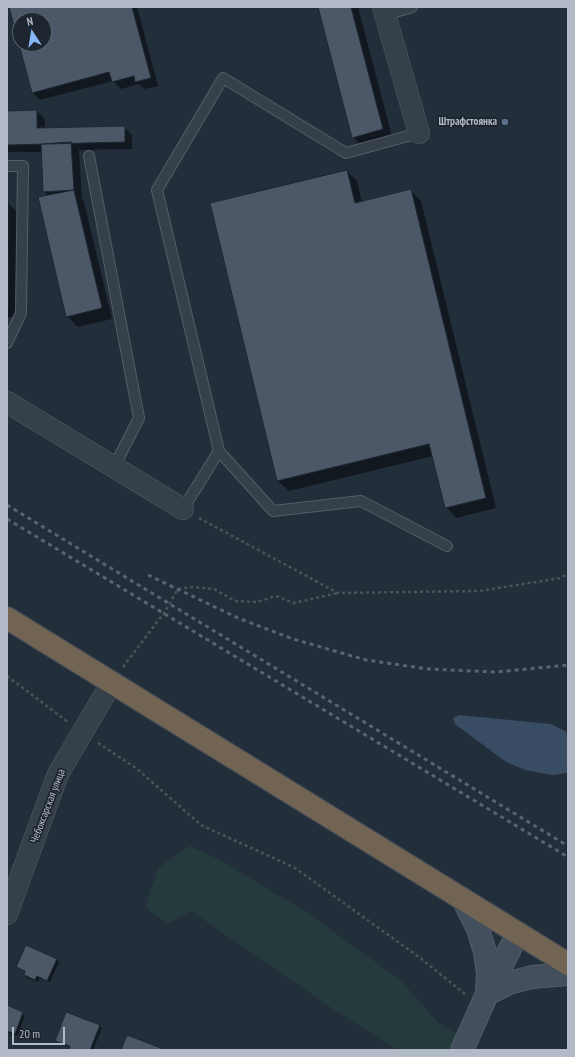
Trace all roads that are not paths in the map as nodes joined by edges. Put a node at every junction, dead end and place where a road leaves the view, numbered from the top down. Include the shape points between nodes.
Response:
1 (412, 7) edge
2 (384, 11) edge
3 (419, 133) joint
4 (89, 156) dead end
5 (7, 166) edge
6 (7, 343) edge
7 (7, 402) edge
8 (219, 451) junction
9 (114, 467) junction
10 (183, 509) joint
11 (448, 546) dead end
12 (7, 618) edge
13 (112, 682) junction
14 (463, 899) junction
15 (7, 914) edge
16 (518, 933) junction
17 (568, 964) edge
18 (568, 974) edge
19 (484, 1000) junction
20 (462, 1050) edge

1 - 2 lane
2 - 3 street
3 - 8 lane via 346,153 223,78 157,190
4 - 9 lane via 139,418
5 - 6 lane via 24,166 21,313
7 - 9 street
8 - 10 lane
8 - 11 lane via 273,511 361,501
9 - 10 street
12 - 13 highway
13 - 14 highway
13 - 15 street, Чебоксарская улица via 58,774
14 - 16 highway
14 - 19 street via 478,929 485,952 488,973
16 - 17 highway
16 - 19 street
18 - 19 street via 532,976 509,983
19 - 20 street

